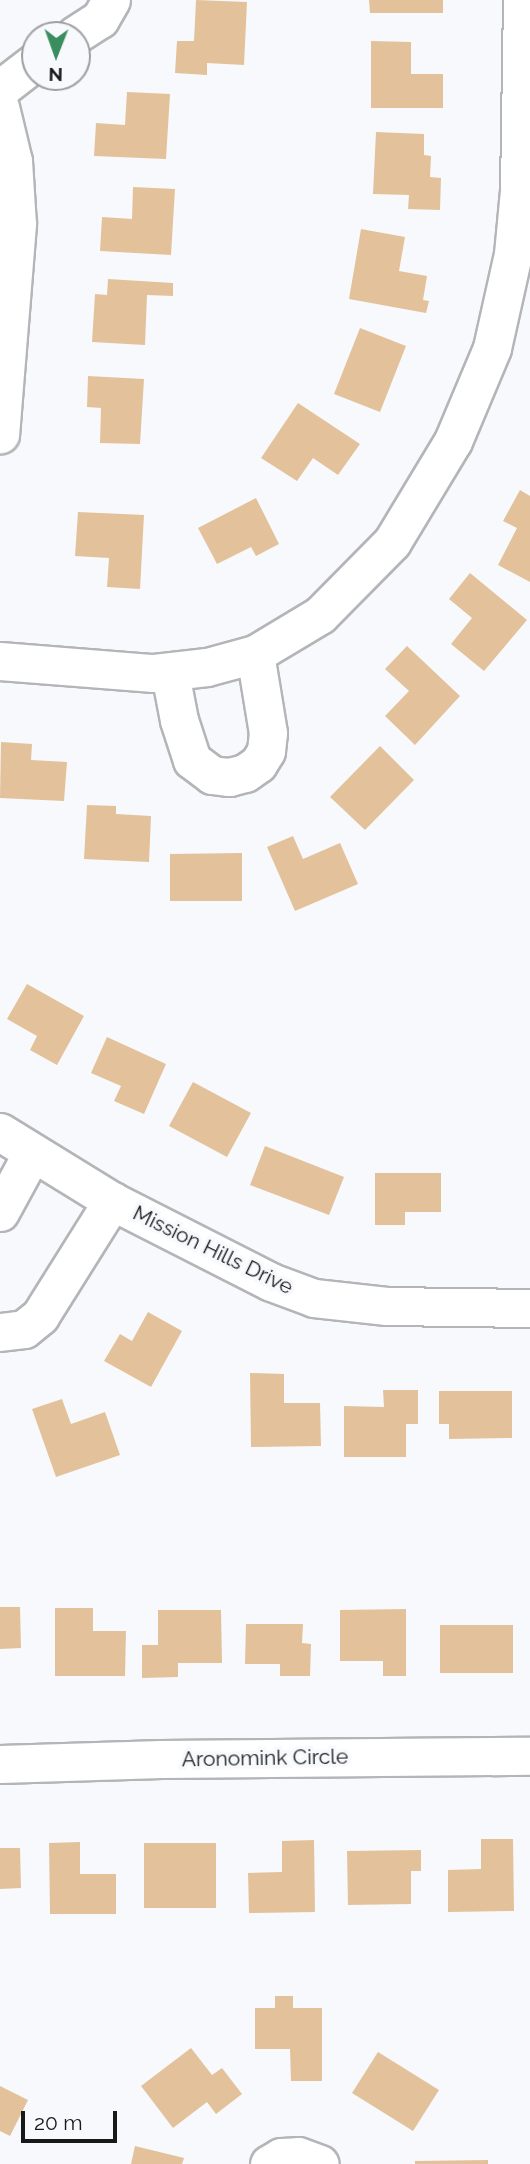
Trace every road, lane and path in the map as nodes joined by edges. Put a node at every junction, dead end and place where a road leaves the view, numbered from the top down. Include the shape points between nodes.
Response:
1 (111, 0) edge
2 (522, 0) edge
3 (91, 25) edge
4 (21, 73) edge
5 (0, 89) edge
6 (0, 107) edge
7 (0, 434) edge
8 (255, 654) junction
9 (0, 661) edge
10 (170, 673) junction
11 (0, 1132) edge
12 (32, 1153) junction
13 (112, 1201) junction
14 (0, 1212) edge
15 (530, 1308) edge
16 (0, 1332) edge
17 (530, 1755) edge
18 (0, 1764) edge
19 (269, 2164) edge
20 (320, 2164) edge

1 - 3 street
2 - 8 street via 519,190 513,254 492,348 453,441 392,542 320,615
4 - 5 street
6 - 7 street via 13,161 17,224
8 - 10 street
8 - 10 street via 268,733 266,751 245,773 212,775 192,760
9 - 10 street
11 - 12 street, Mission Hills Drive
12 - 13 street, Mission Hills Drive
12 - 14 street
13 - 15 street, Mission Hills Drive via 271,1282 314,1298 387,1306
13 - 16 street via 40,1316 24,1329
17 - 18 street, Aronomink Circle
19 - 20 street via 281,2157 298,2156

